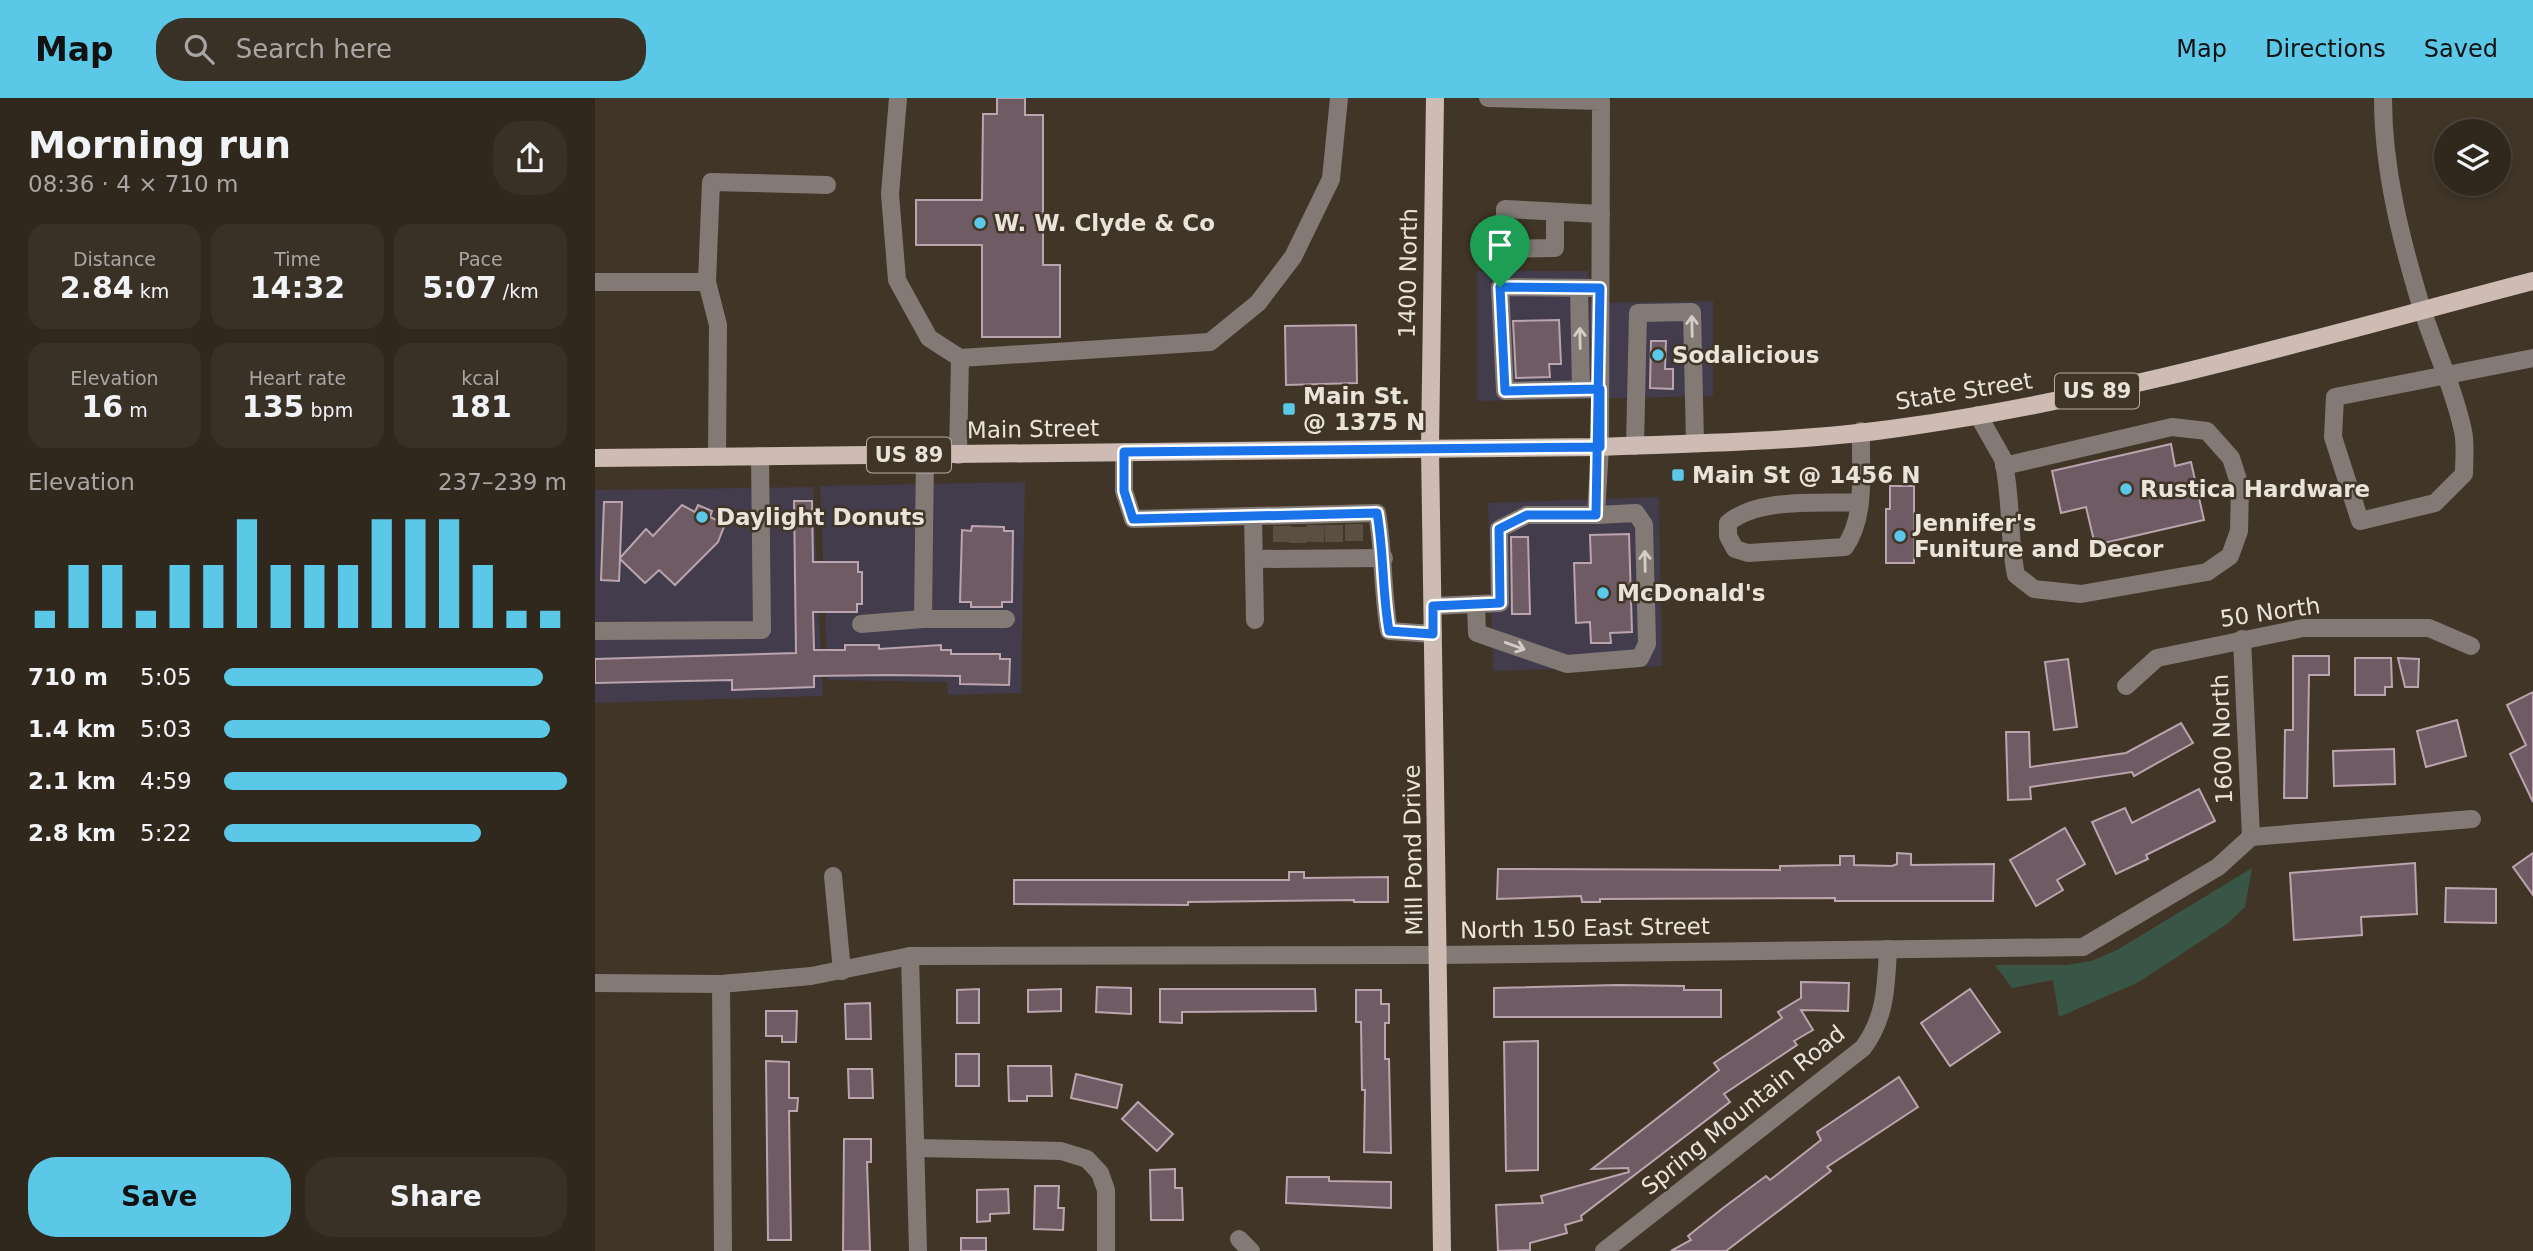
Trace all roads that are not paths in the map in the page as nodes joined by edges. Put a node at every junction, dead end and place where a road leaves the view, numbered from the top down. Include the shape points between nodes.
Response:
1 (898, 98) edge
2 (1339, 98) edge
3 (1435, 98) edge
4 (1488, 98) edge
5 (2383, 98) edge
6 (1590, 99) edge
7 (827, 185) dead end
8 (1555, 214) dead end
9 (1601, 214) junction
10 (2533, 281) edge
11 (595, 282) edge
12 (707, 282) junction
13 (1579, 288) junction
14 (1600, 288) junction
15 (2422, 309) junction
16 (960, 358) junction
17 (2533, 358) edge
18 (2445, 375) junction
19 (1581, 389) junction
20 (1600, 389) junction
21 (1978, 415) junction
22 (1861, 431) junction
23 (1695, 443) junction
24 (1635, 446) junction
25 (1600, 447) junction
26 (1430, 448) junction
27 (1124, 452) junction
28 (925, 455) junction
29 (958, 455) junction
30 (760, 456) junction
31 (717, 457) junction
32 (595, 458) edge
33 (2004, 466) junction
34 (1859, 502) junction
35 (1596, 515) junction
36 (1253, 516) junction
37 (1354, 534) junction
38 (1307, 535) junction
39 (1384, 558) junction
40 (1254, 559) junction
41 (1476, 604) junction
42 (1433, 606) junction
43 (923, 619) junction
44 (1006, 619) dead end
45 (1255, 620) dead end
46 (861, 624) dead end
47 (595, 631) edge
48 (1433, 634) junction
49 (2242, 639) junction
50 (2471, 646) dead end
51 (2126, 686) dead end
52 (2472, 819) dead end
53 (2251, 837) junction
54 (832, 876) dead end
55 (1888, 948) junction
56 (1439, 955) junction
57 (910, 956) junction
58 (842, 971) junction
59 (595, 983) edge
60 (721, 984) junction
61 (916, 1148) junction
62 (723, 1251) edge
63 (918, 1251) edge
64 (1106, 1251) edge
65 (1442, 1251) edge
66 (1604, 1251) edge

1 - 16 street via 890,194 897,281 929,338
2 - 16 street via 1331,179 1293,257 1258,303 1210,342
3 - 26 main road, 1400 North
4 - 6 street
5 - 15 street via 2383,142 2399,228
6 - 9 street via 1601,101
7 - 12 street via 711,182
8 - 9 street
9 - 14 street
10 - 15 main road, State Street / US 89
11 - 12 street
12 - 31 street via 718,325
13 - 14 street
19 -> 13 street
13 - 19 street via 1500,287 1505,391
14 - 20 street
15 - 18 street
15 - 21 main road, State Street / US 89 via 2196,369
16 - 29 street
17 - 18 street
18 - 18 street via 2464,433 2464,474 2435,503 2360,521 2333,437 2335,397
19 - 20 street
20 - 25 street
21 - 22 main road, State Street / US 89
21 - 33 street
22 - 23 main road, State Street / US 89
22 - 34 street
23 - 24 main road, State Street / US 89
23 -> 24 street via 1692,312 1638,313
24 - 25 main road, State Street / US 89
25 - 26 main road, State Street / US 89
25 - 35 street
26 - 27 main road, Main Street / US 89
26 - 42 main road, Mill Pond Drive
27 - 29 main road, Main Street / US 89
27 - 36 street via 1124,491 1133,519
28 - 29 main road, Main Street / US 89
28 - 30 main road, Main Street / US 89
28 - 43 street
30 - 31 main road, Main Street / US 89
30 - 47 street via 762,630
31 - 32 main road, Main Street / US 89
33 - 33 street via 2010,487 2016,575 2034,589 2081,594 2207,572 2230,556 2239,531 2240,486 2231,458 2207,431 2172,427
34 - 34 street via 1856,531 1845,547 1748,553 1734,549 1728,536 1728,523 1756,507
35 - 41 street via 1527,515 1499,529 1500,603
41 -> 35 street via 1477,633 1567,664 1640,658 1647,644 1644,525 1636,513
36 - 38 street
36 - 40 street
37 - 38 street
37 - 38 street
37 - 39 street
37 - 39 street via 1377,513
38 - 40 street
39 - 48 street via 1389,631
40 - 45 street
41 - 42 street
42 - 48 main road, Mill Pond Drive
43 - 44 street
43 - 46 street
48 - 56 main road, Mill Pond Drive
49 - 50 street, 50 North via 2303,628 2429,628
49 - 51 street, 50 North via 2157,658
49 - 53 street, 1600 North
52 - 53 street
53 - 55 street, North 150 East Street via 2218,867 2083,947
54 - 58 street
55 - 56 street, North 150 East Street
55 - 66 street, Spring Mountain Road via 1883,1012 1863,1048
56 - 57 street, North 150 East Street
56 - 65 main road, Mill Pond Drive
57 - 58 street, North 150 East Street
57 - 61 street
58 - 60 street, North 150 East Street
59 - 60 street, North 150 East Street
60 - 62 street
61 - 63 street
61 - 64 street via 1061,1151 1087,1159 1106,1189

